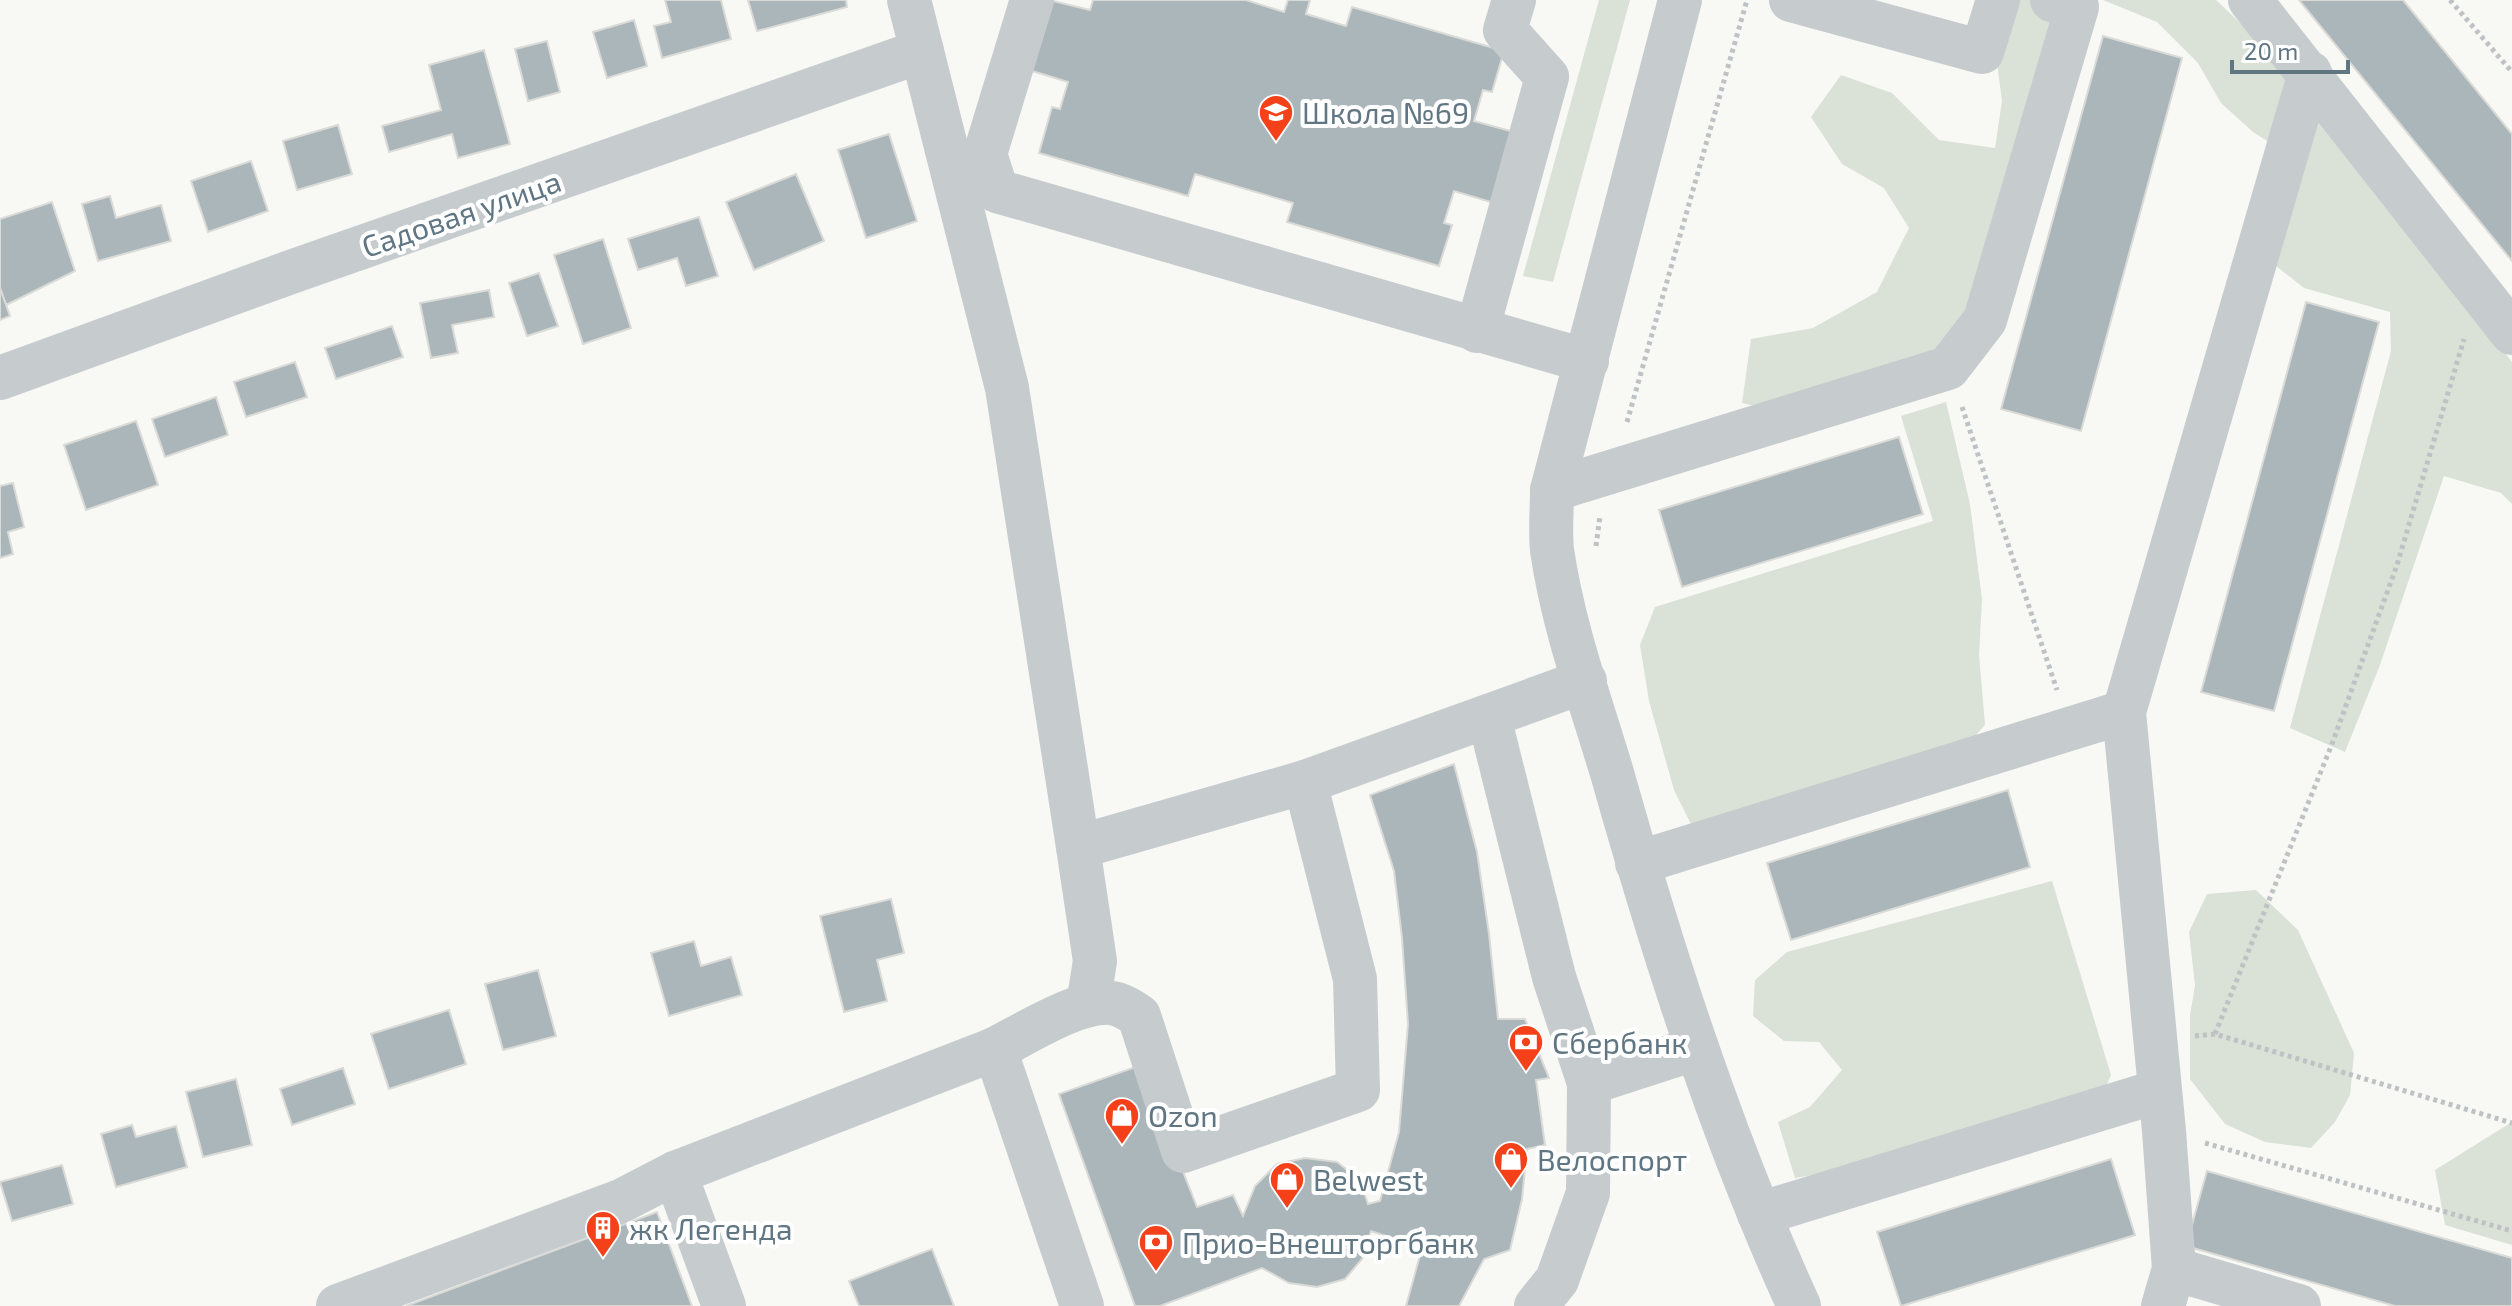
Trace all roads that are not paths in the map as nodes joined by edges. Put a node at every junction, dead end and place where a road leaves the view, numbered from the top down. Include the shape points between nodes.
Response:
1 (909, 0) edge
2 (1032, 0) edge
3 (1514, 0) edge
4 (1680, 0) edge
5 (1791, 0) edge
6 (1998, 0) edge
7 (2052, 0) edge
8 (2250, 0) edge
9 (922, 51) junction
10 (2310, 73) junction
11 (1477, 331) junction
12 (2512, 333) edge
13 (1587, 361) junction
14 (0, 378) edge
15 (1552, 490) junction
16 (1585, 681) junction
17 (2124, 712) junction
18 (1489, 717) junction
19 (1305, 782) junction
20 (1078, 847) junction
21 (1637, 863) junction
22 (1088, 1005) junction
23 (1697, 1048) junction
24 (995, 1049) junction
25 (1589, 1083) junction
26 (2161, 1111) junction
27 (675, 1173) junction
28 (1759, 1214) junction
29 (2168, 1288) edge
30 (338, 1306) edge
31 (724, 1306) edge
32 (1082, 1306) edge
33 (1536, 1306) edge
34 (1799, 1306) edge
35 (2299, 1306) edge

1 - 9 street
2 - 11 street via 985,154 997,191
3 - 11 street via 1505,30 1547,77
4 - 13 street
5 - 6 street via 1982,52
7 - 15 street via 2077,7 1985,320 1948,368
8 - 10 street
9 - 14 street, Садовая улица
9 - 20 street via 1007,388
10 - 12 street
10 - 17 street
11 - 13 street
13 - 15 street
15 - 16 street via 1552,547
16 - 18 street
16 - 21 street
17 - 21 street
17 - 26 street
18 - 19 street
18 - 25 street via 1554,977
19 - 20 street
19 - 22 street via 1355,979 1358,1090 1183,1151 1139,1016 1111,1003
20 - 22 street via 1095,961
21 - 23 street
22 - 24 street
23 - 25 street
23 - 28 street
24 - 27 street
24 - 32 street
25 - 33 street via 1588,1193 1557,1280
26 - 28 street
26 - 29 street
27 - 30 street via 621,1201
27 - 31 street
28 - 34 street
29 - 35 street

